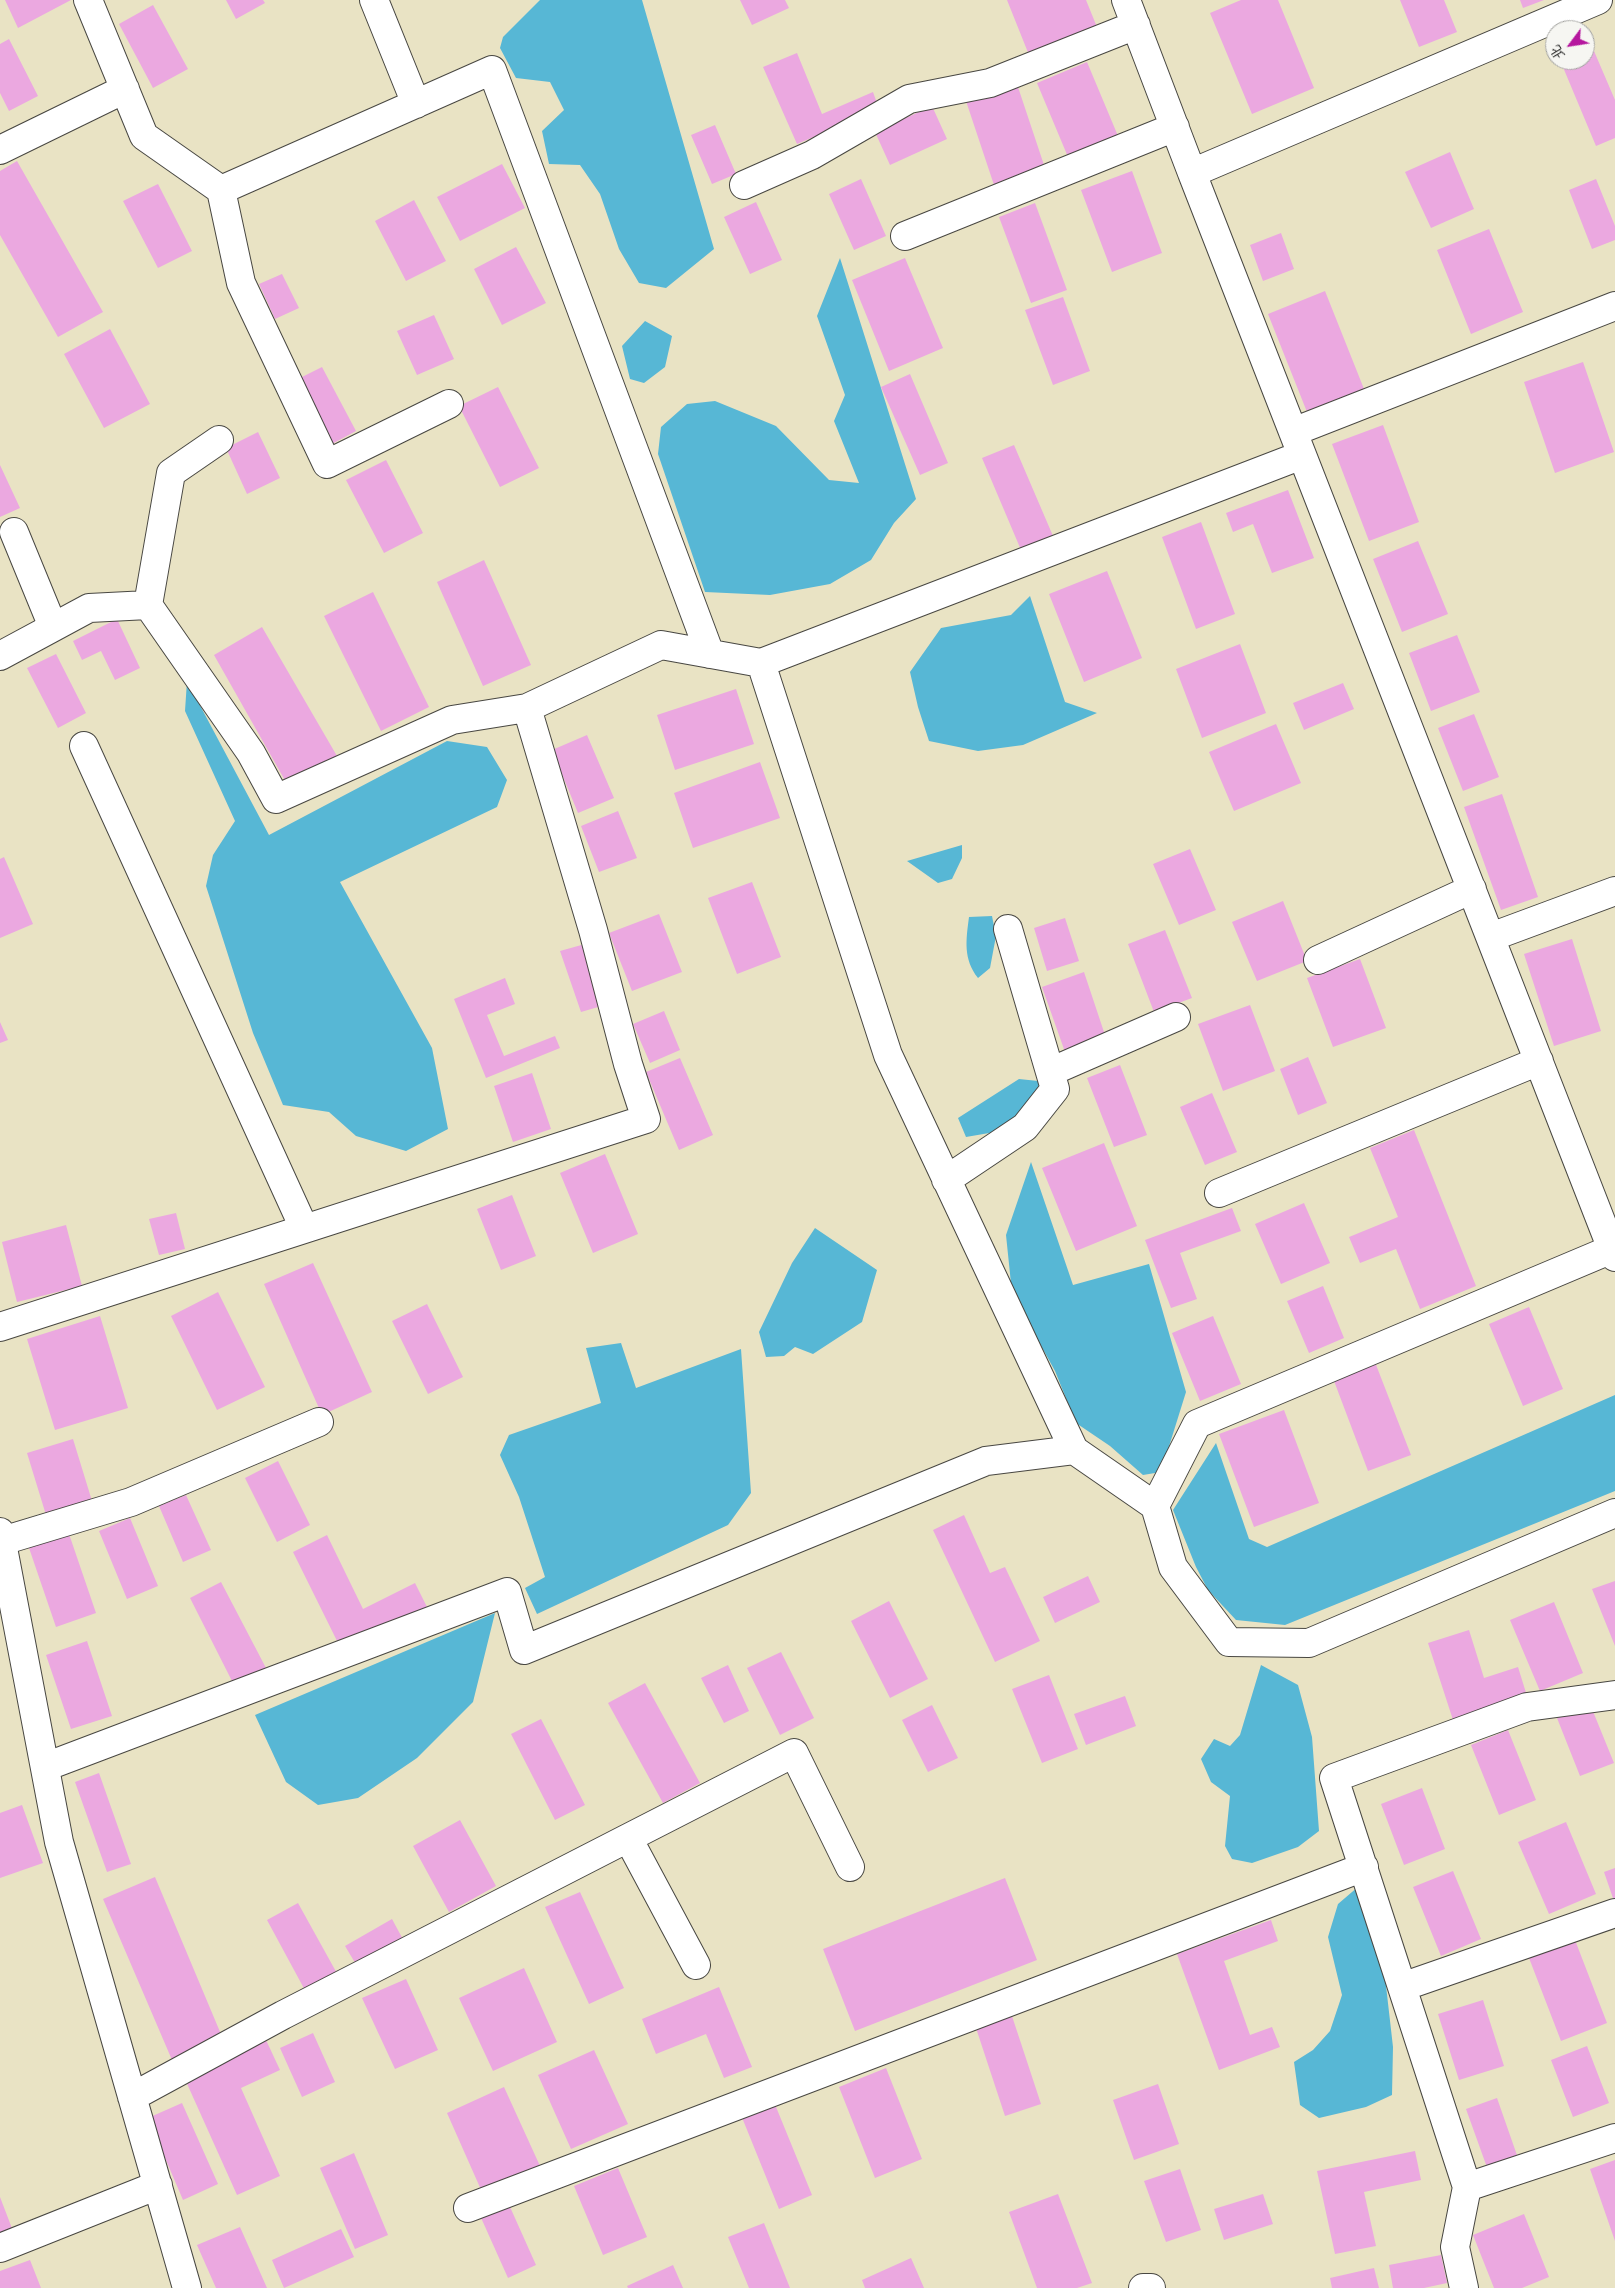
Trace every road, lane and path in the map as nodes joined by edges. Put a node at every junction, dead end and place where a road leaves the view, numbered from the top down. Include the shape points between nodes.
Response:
1 (88, 0) edge
2 (374, 0) edge
3 (1126, 0) edge
4 (1598, 0) edge
5 (1136, 25) junction
6 (125, 89) junction
7 (416, 104) junction
8 (1175, 127) junction
9 (0, 150) edge
10 (1192, 173) junction
11 (744, 185) dead end
12 (221, 190) junction
13 (905, 236) dead end
14 (1615, 306) edge
15 (449, 404) dead end
16 (218, 440) dead end
17 (1298, 444) junction
18 (14, 532) dead end
19 (148, 605) junction
20 (52, 627) junction
21 (710, 654) junction
22 (0, 656) edge
23 (762, 663) junction
24 (527, 708) junction
25 (84, 746) dead end
26 (1472, 889) junction
27 (1615, 891) edge
28 (1008, 929) dead end
29 (1491, 937) junction
30 (1318, 960) dead end
31 (1176, 1017) dead end
32 (1539, 1061) junction
33 (1050, 1072) junction
34 (946, 1180) junction
35 (1220, 1193) dead end
36 (304, 1228) junction
37 (1614, 1253) edge
38 (0, 1327) edge
39 (318, 1422) dead end
40 (1074, 1450) junction
41 (1155, 1506) junction
42 (1615, 1513) edge
43 (1, 1536) edge
44 (1615, 1695) edge
45 (45, 1767) junction
46 (628, 1838) junction
47 (850, 1866) dead end
48 (1364, 1867) junction
49 (1615, 1913) edge
50 (696, 1965) dead end
51 (1402, 1987) junction
52 (132, 2097) junction
53 (1615, 2138) edge
54 (158, 2185) junction
55 (1467, 2187) junction
56 (468, 2208) dead end
57 (0, 2248) edge
58 (187, 2288) edge
59 (1143, 2288) edge
60 (1151, 2288) edge
61 (1464, 2288) edge

1 - 6 street
2 - 7 street
3 - 5 street
4 - 10 street
5 - 8 street
5 - 11 street via 990,82 909,99 812,155
6 - 9 street
6 - 12 street via 144,136
7 - 12 street
7 - 21 street via 492,70
8 - 10 street
8 - 13 street
10 - 17 street
12 - 15 street via 241,283 326,464
14 - 17 street
16 - 19 street via 171,473
17 - 23 street
17 - 26 street
18 - 20 street
19 - 20 street via 89,608
19 - 24 street via 251,754 276,799 452,720
20 - 22 street
21 - 23 street
21 - 24 street via 661,645
23 - 34 street via 888,1055
24 - 36 street via 646,1119
25 - 36 street
26 - 29 street
26 - 30 street
27 - 29 street
28 - 33 street
29 - 32 street
31 - 33 street
32 - 35 street
32 - 37 street
33 - 34 street via 1055,1089 1025,1127
34 - 40 street
36 - 38 street
37 - 41 street via 1197,1424
39 - 43 street via 131,1502
40 - 41 street
40 - 45 street via 986,1462 524,1650 507,1592
41 - 42 street via 1172,1567 1228,1642 1309,1644
43 - 45 street
44 - 48 street via 1527,1707 1334,1778
45 - 52 street via 59,1842
46 - 47 street via 794,1754
46 - 50 street
46 - 52 street
48 - 51 street
48 - 56 street
49 - 51 street
51 - 55 street
52 - 54 street
53 - 55 street
54 - 57 street
54 - 58 street
55 - 61 street via 1455,2247
59 - 60 street

